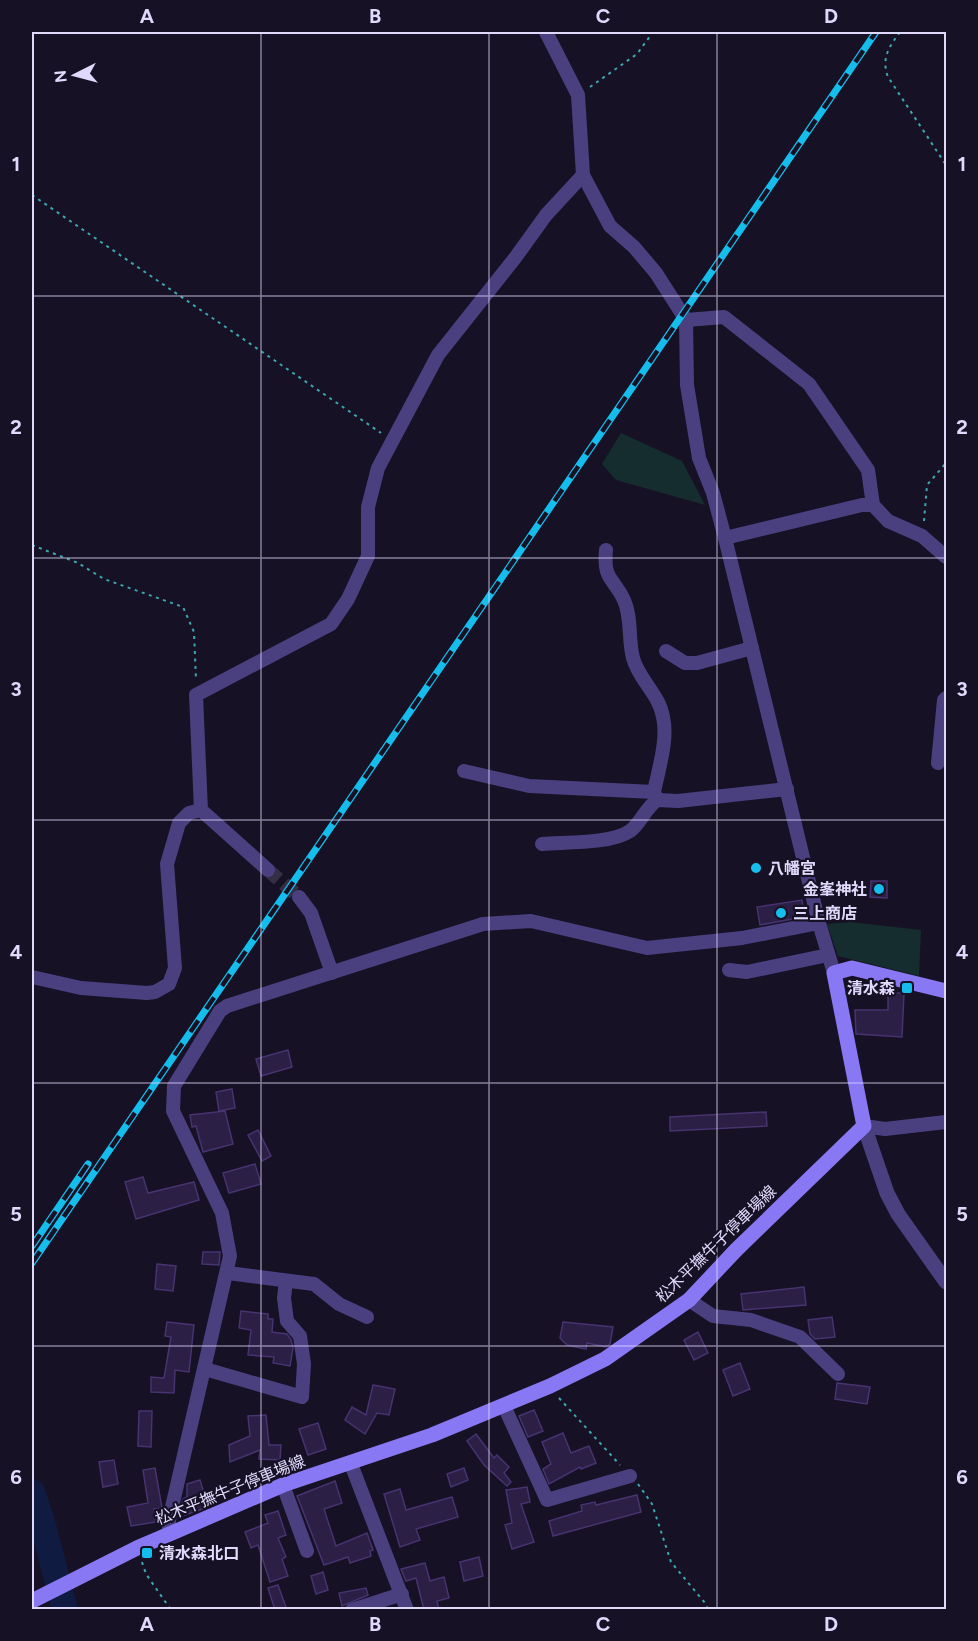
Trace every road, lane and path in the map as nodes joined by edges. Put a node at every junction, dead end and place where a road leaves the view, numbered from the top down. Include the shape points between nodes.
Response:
1 (546, 32) edge
2 (652, 32) edge
3 (900, 32) edge
4 (578, 95) junction
5 (946, 165) edge
6 (583, 175) junction
7 (32, 195) edge
8 (686, 320) junction
9 (392, 440) junction
10 (946, 463) edge
11 (873, 505) junction
12 (922, 536) junction
13 (725, 538) junction
14 (32, 545) edge
15 (606, 550) dead end
16 (946, 557) edge
17 (752, 648) junction
18 (666, 651) dead end
19 (196, 694) junction
20 (946, 698) edge
21 (938, 763) dead end
22 (464, 771) dead end
23 (787, 789) junction
24 (656, 796) junction
25 (201, 810) junction
26 (542, 844) dead end
27 (268, 870) tunnel mouth
28 (298, 897) tunnel mouth
29 (819, 923) junction
30 (828, 955) junction
31 (729, 970) dead end
32 (332, 973) junction
33 (834, 973) junction
34 (32, 977) edge
35 (946, 991) edge
36 (946, 1122) edge
37 (864, 1126) junction
38 (228, 1273) junction
39 (286, 1281) junction
40 (946, 1282) edge
41 (689, 1300) junction
42 (367, 1317) dead end
43 (205, 1369) junction
44 (838, 1374) dead end
45 (550, 1386) junction
46 (504, 1406) junction
47 (351, 1464) junction
48 (630, 1476) junction
49 (608, 1483) junction
50 (283, 1485) junction
51 (612, 1497) dead end
52 (169, 1534) junction
53 (132, 1551) junction
54 (307, 1551) dead end
55 (402, 1594) junction
56 (32, 1601) edge
57 (171, 1610) edge
58 (352, 1610) edge
59 (407, 1610) edge
60 (708, 1610) edge

1 - 4 street
2 - 4 path via 637,54
3 - 5 path via 887,50 884,65 888,77
4 - 6 street
6 - 8 street via 610,226 656,273
6 - 9 street via 546,215 438,356
7 - 9 path
8 - 11 street via 724,317 808,384 868,470
8 - 13 street via 687,385 699,458
9 - 19 street via 378,468 368,507 368,556 331,624
10 - 12 path via 927,485
11 - 12 street via 888,521
11 - 13 street
12 - 16 street
13 - 17 street
14 - 19 path via 78,563 104,579 183,608 194,632
15 - 24 street via 604,566 629,616 633,662 664,718 666,730
17 - 18 street via 697,663 685,663
17 - 23 street
19 - 25 street
20 - 21 street
22 - 24 street via 530,786
23 - 24 street via 678,801
23 - 29 street
24 - 26 street via 632,830 618,838
25 - 27 street
25 - 34 street via 189,813 179,823 167,864 175,968 169,984 147,993 81,988
28 - 32 street via 311,913
29 - 30 street
29 - 32 street via 742,938 647,948 531,921 483,924
30 - 31 street via 747,972
30 - 33 street
32 - 38 street via 219,1011 174,1086 173,1111 222,1213 230,1256
33 - 35 main road via 852,968
33 - 37 main road
36 - 37 street via 885,1129
37 - 40 street via 898,1214
37 - 41 main road, 松木平撫牛子停車場線
38 - 39 street
38 - 43 street
39 - 42 street via 314,1284 339,1304
39 - 43 street via 287,1321 300,1336 304,1364 302,1397
41 - 44 street via 713,1316 751,1320 800,1337
41 - 45 main road, 松木平撫牛子停車場線 via 605,1359
43 - 52 street
45 - 46 main road, 松木平撫牛子停車場線
45 - 48 path via 582,1427
46 - 47 main road, 松木平撫牛子停車場線
46 - 49 street via 547,1500
47 - 50 main road, 松木平撫牛子停車場線
47 - 55 street
48 - 49 street
48 - 60 path via 652,1504 671,1562
49 - 51 street
50 - 52 main road, 松木平撫牛子停車場線
50 - 54 street
52 - 53 main road, 松木平撫牛子停車場線
53 - 56 main road, 松木平撫牛子停車場線
53 - 57 path
55 - 58 street
55 - 59 street

